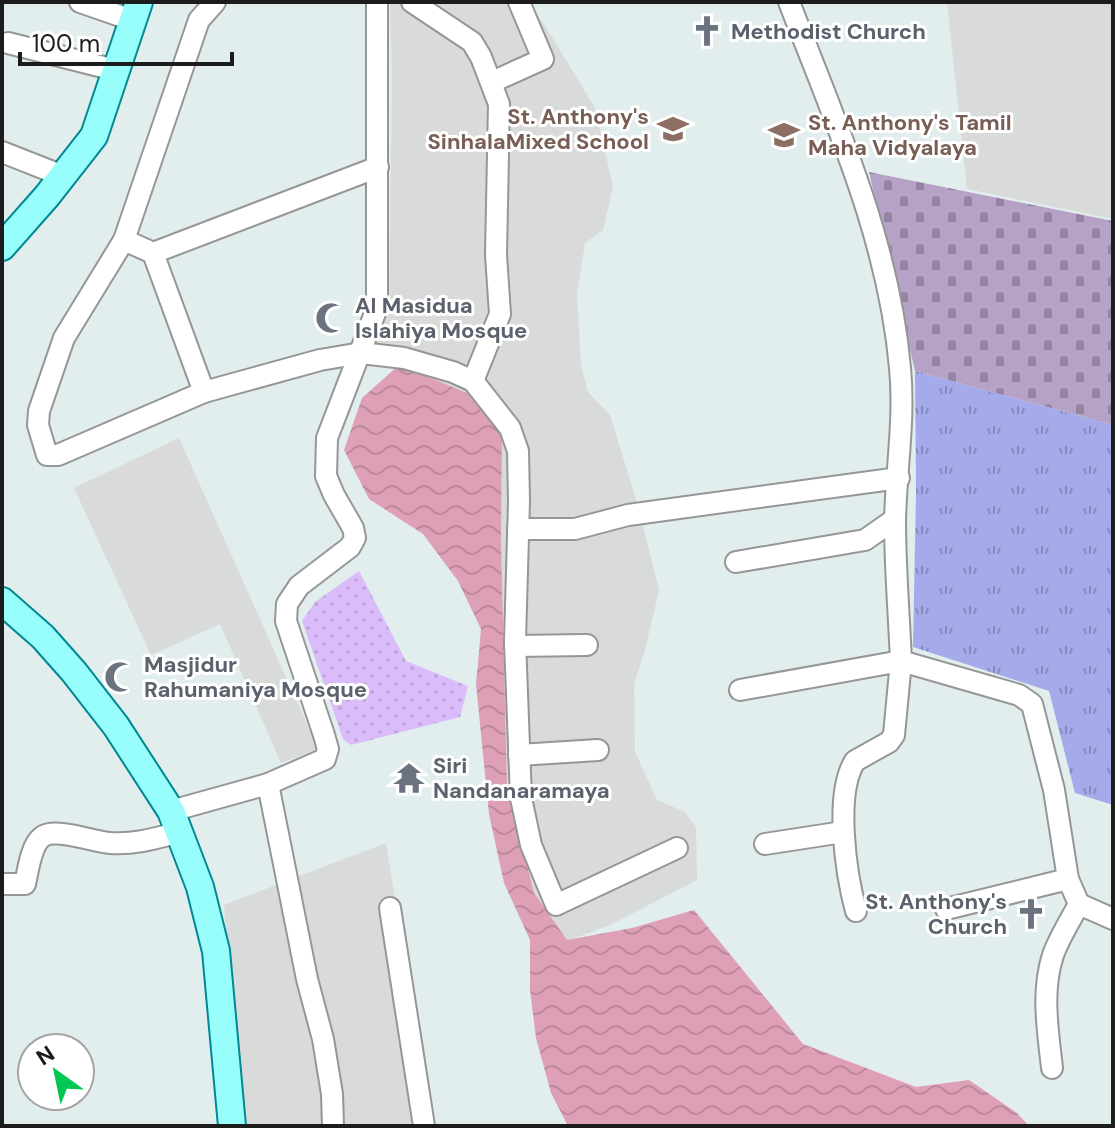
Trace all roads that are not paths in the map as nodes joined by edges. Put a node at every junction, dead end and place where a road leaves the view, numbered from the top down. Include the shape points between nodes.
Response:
1 (80, 2) edge
2 (215, 2) edge
3 (377, 2) edge
4 (412, 2) edge
5 (519, 2) edge
6 (789, 2) edge
7 (136, 11) edge
8 (8, 43) dead end
9 (115, 70) junction
10 (492, 82) junction
11 (2, 152) edge
12 (378, 167) junction
13 (63, 176) junction
14 (124, 240) junction
15 (2, 247) edge
16 (153, 253) junction
17 (361, 353) junction
18 (473, 381) junction
19 (204, 392) junction
20 (899, 478) junction
21 (895, 519) junction
22 (518, 529) junction
23 (736, 562) dead end
24 (2, 601) edge
25 (587, 645) dead end
26 (515, 646) junction
27 (901, 661) junction
28 (740, 690) dead end
29 (598, 750) dead end
30 (519, 755) junction
31 (268, 784) junction
32 (175, 822) junction
33 (843, 832) junction
34 (765, 844) dead end
35 (677, 848) dead end
36 (1068, 879) junction
37 (2, 884) edge
38 (1079, 904) junction
39 (390, 908) dead end
40 (946, 909) dead end
41 (856, 911) dead end
42 (1113, 919) edge
43 (1052, 1068) dead end
44 (232, 1126) edge
45 (333, 1126) edge
46 (424, 1126) edge

1 - 7 street
2 - 14 street via 199,20
3 - 12 street
4 - 10 street via 472,42
5 - 10 street via 543,59
6 - 20 street via 856,176 887,279 900,370
7 - 9 main road
8 - 9 street
9 - 13 main road via 94,136
10 - 18 street via 499,104 500,314
11 - 13 street
12 - 16 street
12 - 17 street via 377,308
13 - 15 main road
14 - 16 street
14 - 19 street via 64,338 39,411 47,455 58,455
16 - 19 street
17 - 18 street via 427,364
17 - 19 street
17 - 31 street via 327,438 326,476 355,538 299,586 287,604 286,621 328,754
18 - 22 street via 510,428 518,451
20 - 21 street
20 - 22 street via 628,515 575,529
21 - 23 street via 865,540
21 - 27 street
22 - 26 street
24 - 32 main road via 74,672 116,726
25 - 26 street
26 - 30 street
27 - 28 street
27 - 33 street via 894,735 850,768
27 - 36 street via 1019,695 1032,704 1054,790
29 - 30 street
30 - 35 street via 531,845 556,905
31 - 32 street
31 - 45 street via 323,1039
32 - 37 street via 151,840 112,843 46,835 39,839 25,884
32 - 44 main road via 200,887 216,951
33 - 34 street
33 - 41 street
36 - 38 street
36 - 40 street
38 - 42 street
38 - 43 street via 1048,975
39 - 46 street

